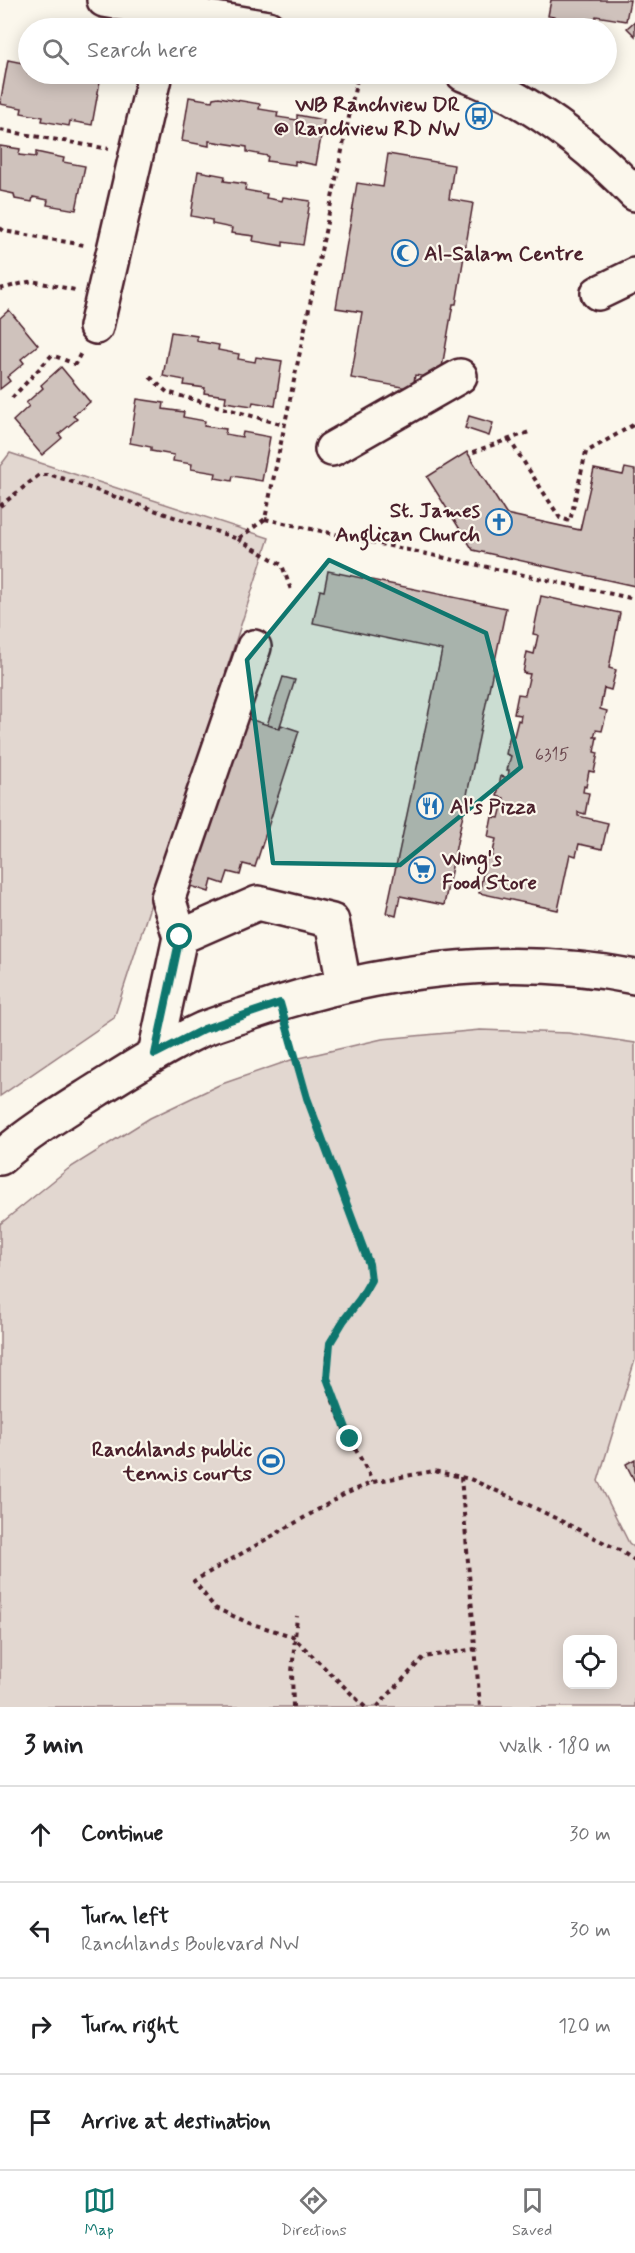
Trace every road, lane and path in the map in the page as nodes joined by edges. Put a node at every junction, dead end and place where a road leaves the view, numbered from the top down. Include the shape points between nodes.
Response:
1 (104, 0) edge
2 (162, 18) edge
3 (153, 84) edge
4 (356, 84) edge
5 (486, 84) edge
6 (0, 130) edge
7 (136, 153) junction
8 (635, 194) edge
9 (0, 228) edge
10 (114, 250) junction
11 (635, 275) edge
12 (0, 289) edge
13 (598, 293) dead end
14 (100, 311) junction
15 (460, 376) dead end
16 (150, 377) dead end
17 (12, 398) dead end
18 (635, 424) edge
19 (284, 425) junction
20 (532, 430) dead end
21 (509, 439) junction
22 (332, 449) dead end
23 (473, 452) dead end
24 (0, 506) edge
25 (265, 519) junction
26 (238, 538) junction
27 (291, 590) dead end
28 (635, 599) edge
29 (254, 647) dead end
30 (180, 937) junction
31 (635, 977) edge
32 (344, 985) junction
33 (280, 1003) junction
34 (155, 1054) junction
35 (0, 1158) edge
36 (461, 1477) junction
37 (373, 1482) junction
38 (635, 1561) edge
39 (297, 1616) dead end
40 (294, 1638) junction
41 (475, 1649) junction
42 (293, 1707) edge
43 (365, 1707) edge
44 (378, 1707) edge
45 (480, 1707) edge

1 - 2 street
3 - 7 street
4 - 19 path
5 - 8 street via 556,124
6 - 7 path
7 - 10 street
9 - 10 path
10 - 14 street
11 - 13 street
12 - 14 path via 32,281
14 - 17 path via 75,364 52,355
15 - 22 street
16 - 19 path via 167,392
18 - 21 path via 586,452 570,521 560,518
19 - 25 path
20 - 21 path
21 - 23 path
24 - 26 path via 39,475 52,475
25 - 26 path
25 - 28 path
26 - 27 path via 282,566
29 - 30 street via 168,898
30 - 32 street via 258,903 332,921
30 - 34 street
31 - 32 street via 533,965 444,969
32 - 33 street
33 - 34 street via 204,1029
33 - 37 path via 307,1098 369,1264 371,1280 330,1343 327,1378 350,1439
34 - 35 street via 56,1115
36 - 37 path via 434,1471
36 - 38 path via 533,1507
36 - 41 path
37 - 40 path via 290,1524 194,1581 215,1608
39 - 40 path
40 - 42 path
40 - 43 path
41 - 44 path via 424,1657
41 - 45 path

